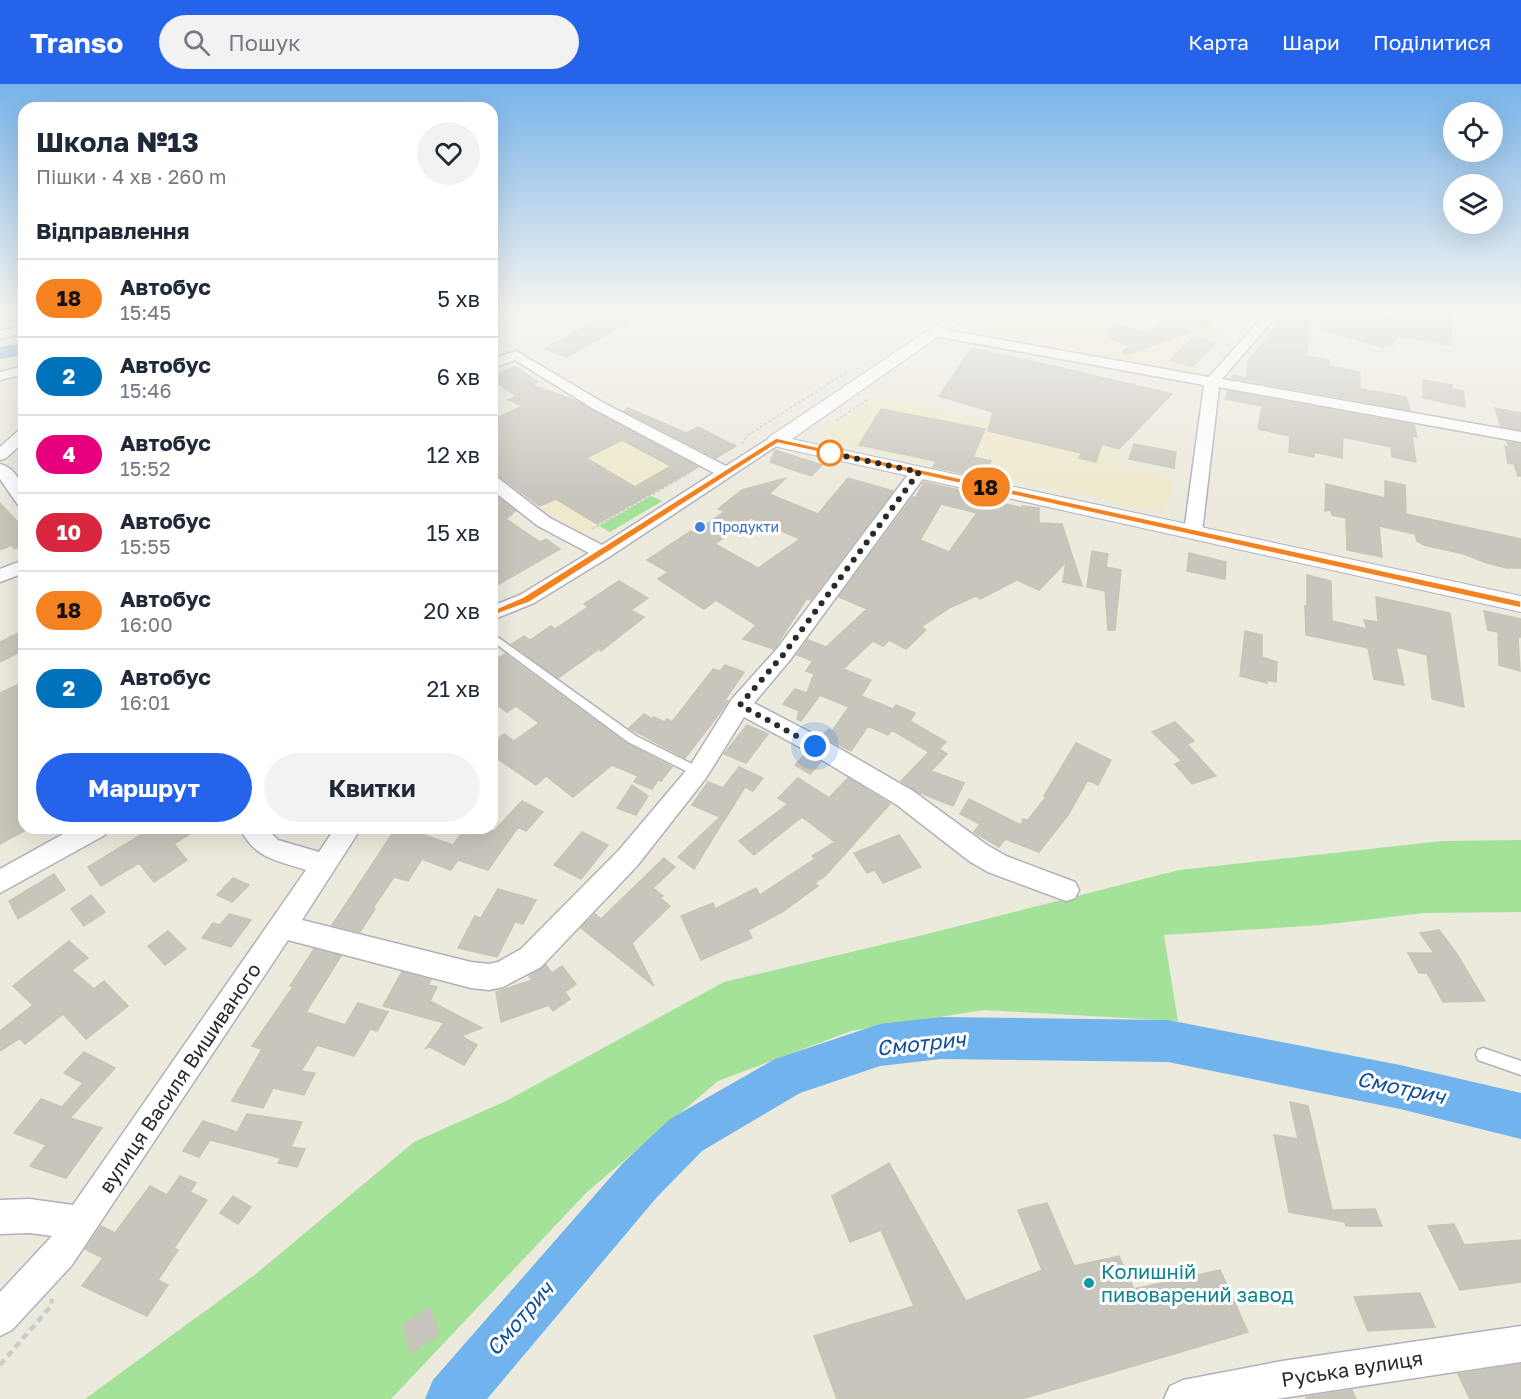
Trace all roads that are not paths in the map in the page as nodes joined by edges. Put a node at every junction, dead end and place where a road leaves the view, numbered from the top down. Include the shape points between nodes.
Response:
1 (547, 374) edge
2 (873, 374) edge
3 (1170, 374) edge
4 (1219, 374) edge
5 (1212, 382) junction
6 (1521, 436) edge
7 (18, 439) edge
8 (776, 441) junction
9 (0, 455) edge
10 (719, 469) junction
11 (0, 470) edge
12 (919, 472) junction
13 (498, 487) edge
14 (18, 491) edge
15 (1193, 532) junction
16 (603, 553) junction
17 (18, 568) edge
18 (0, 576) edge
19 (1521, 604) edge
20 (498, 610) edge
21 (498, 638) edge
22 (740, 705) junction
23 (698, 772) junction
24 (85, 834) edge
25 (256, 834) edge
26 (345, 834) edge
27 (324, 864) junction
28 (0, 882) edge
29 (1066, 890) dead end
30 (283, 927) junction
31 (1484, 1055) dead end
32 (1521, 1068) edge
33 (0, 1217) edge
34 (81, 1223) junction
35 (0, 1318) edge
36 (1521, 1344) edge
37 (1183, 1399) edge

1 - 10 street
2 - 8 street
3 - 5 street
4 - 5 street
5 - 6 street
5 - 15 street
7 - 9 street
8 - 10 street
8 - 12 street
10 - 16 street
11 - 14 street
12 - 15 street
12 - 22 street via 783,655
13 - 16 street via 544,522
15 - 19 street
16 - 20 street via 527,599
17 - 18 street
21 - 23 lane via 632,739
22 - 23 street
22 - 29 street via 905,798 997,864
23 - 30 street via 628,858 562,928 531,958 503,974 489,977 450,971
24 - 28 street
25 - 27 street via 270,848
26 - 27 street, вулиця Василя Вишиваного
27 - 30 street, вулиця Василя Вишиваного
30 - 34 street, вулиця Василя Вишиваного
31 - 32 lane
33 - 34 street via 30,1216
34 - 35 street, вулиця Василя Вишиваного via 60,1253
36 - 37 street, Руська вулиця

